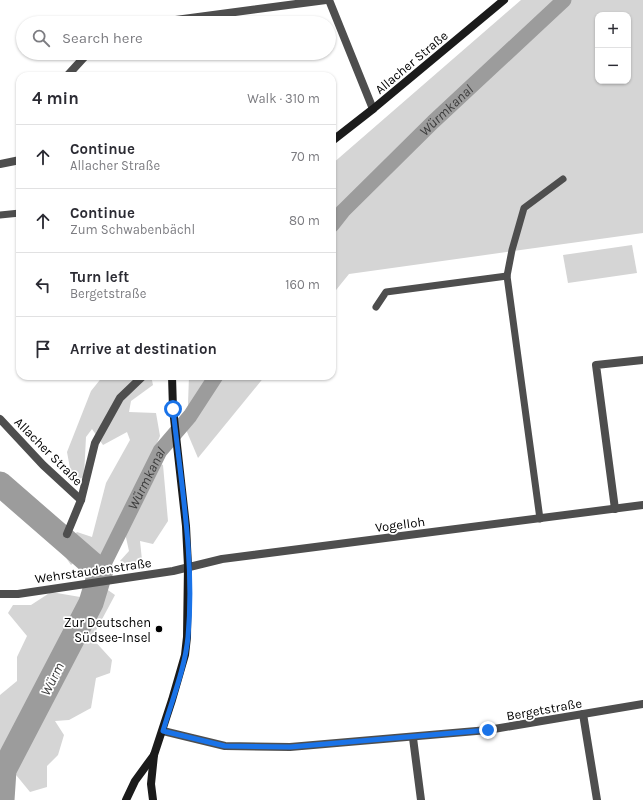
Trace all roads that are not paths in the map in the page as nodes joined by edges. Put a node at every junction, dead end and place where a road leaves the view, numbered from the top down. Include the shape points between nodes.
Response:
1 (327, 0) edge
2 (504, 0) edge
3 (206, 16) edge
4 (334, 16) edge
5 (336, 21) edge
6 (82, 60) edge
7 (71, 72) edge
8 (373, 109) junction
9 (336, 138) edge
10 (16, 161) edge
11 (0, 164) edge
12 (563, 179) dead end
13 (16, 213) edge
14 (0, 215) edge
15 (507, 276) junction
16 (376, 307) dead end
17 (643, 360) edge
18 (139, 380) edge
19 (172, 380) edge
20 (0, 419) edge
21 (81, 500) junction
22 (643, 505) edge
23 (615, 509) junction
24 (540, 519) junction
25 (67, 534) dead end
26 (188, 566) junction
27 (0, 594) edge
28 (643, 704) edge
29 (583, 714) junction
30 (163, 731) junction
31 (413, 738) junction
32 (154, 755) junction
33 (126, 800) edge
34 (153, 800) edge
35 (421, 800) edge
36 (597, 800) edge

1 - 3 street
1 - 4 street
2 - 8 street, Allacher Straße
5 - 8 street
6 - 7 street
8 - 9 street, Allacher Straße
10 - 11 street
12 - 15 lane via 524,208
13 - 14 lane
15 - 16 lane via 386,292
15 - 24 lane
17 - 23 street via 596,365
18 - 21 street, Allacher Straße via 120,398 95,443
19 - 26 street
20 - 21 street, Allacher Straße via 43,465
21 - 25 street, Allacher Straße
22 - 23 street, Vogelloh
23 - 24 street, Vogelloh
24 - 26 street, Vogelloh via 314,546
26 - 27 street, Wehrstaudenstraße via 173,571 18,594
26 - 30 street via 185,655
28 - 29 street, Bergetstraße
29 - 31 street, Bergetstraße via 488,730
29 - 36 street
30 - 31 street, Bergetstraße via 225,746 251,747 290,747
30 - 32 street
31 - 35 street
32 - 33 street
32 - 34 street via 151,784

